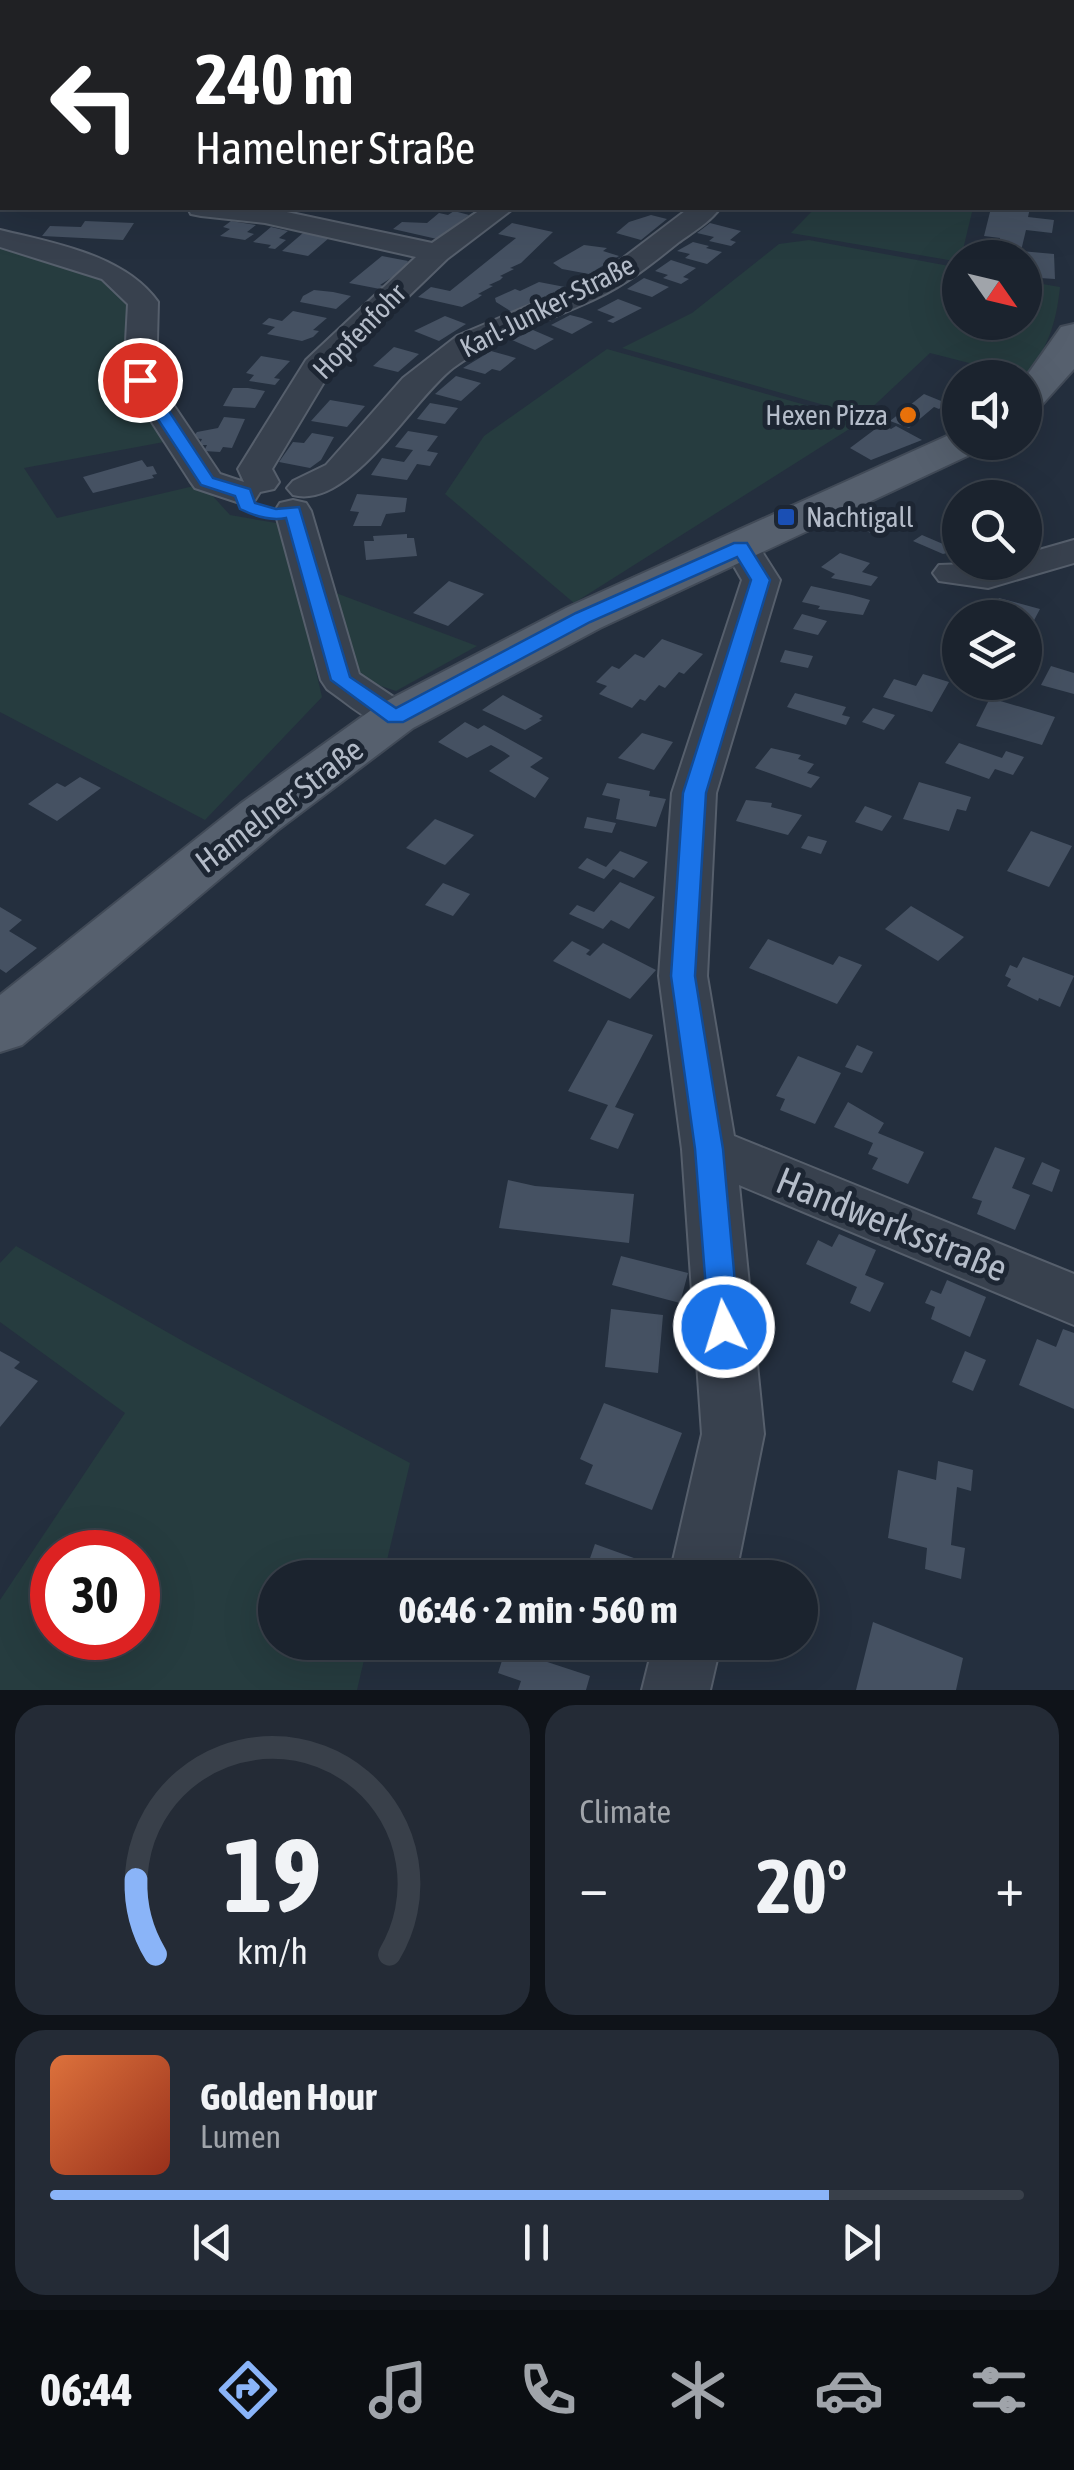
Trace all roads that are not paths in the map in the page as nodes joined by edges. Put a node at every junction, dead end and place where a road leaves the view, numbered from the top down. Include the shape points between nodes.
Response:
1 (234, 210) edge
2 (497, 210) edge
3 (703, 210) edge
4 (268, 212) edge
5 (0, 238) edge
6 (436, 253) junction
7 (1074, 335) edge
8 (1042, 384) edge
9 (942, 452) edge
10 (253, 487) junction
11 (299, 500) junction
12 (741, 547) junction
13 (1074, 552) edge
14 (1042, 562) edge
15 (395, 717) junction
16 (0, 1028) edge
17 (709, 1149) junction
18 (1074, 1300) edge
19 (706, 1560) edge
20 (684, 1660) edge
21 (676, 1690) edge

1 - 4 street
2 - 6 street, Hopfenfohr
3 - 11 street, Karl-Junker-Straße via 632,266 440,363 338,472
4 - 6 street
5 - 10 street via 112,273 143,302 140,380 207,481
6 - 10 street, Hopfenfohr via 317,367 255,469
7 - 8 main road
9 - 12 main road, Hamelner Straße
10 - 11 street via 281,481
11 - 15 street via 341,680
12 - 15 main road, Hamelner Straße via 583,618
12 - 17 street via 761,580 694,793 683,976
13 - 14 street
15 - 16 main road, Hamelner Straße via 258,818
17 - 18 street, Handwerksstraße
17 - 19 street via 733,1434
20 - 21 street

